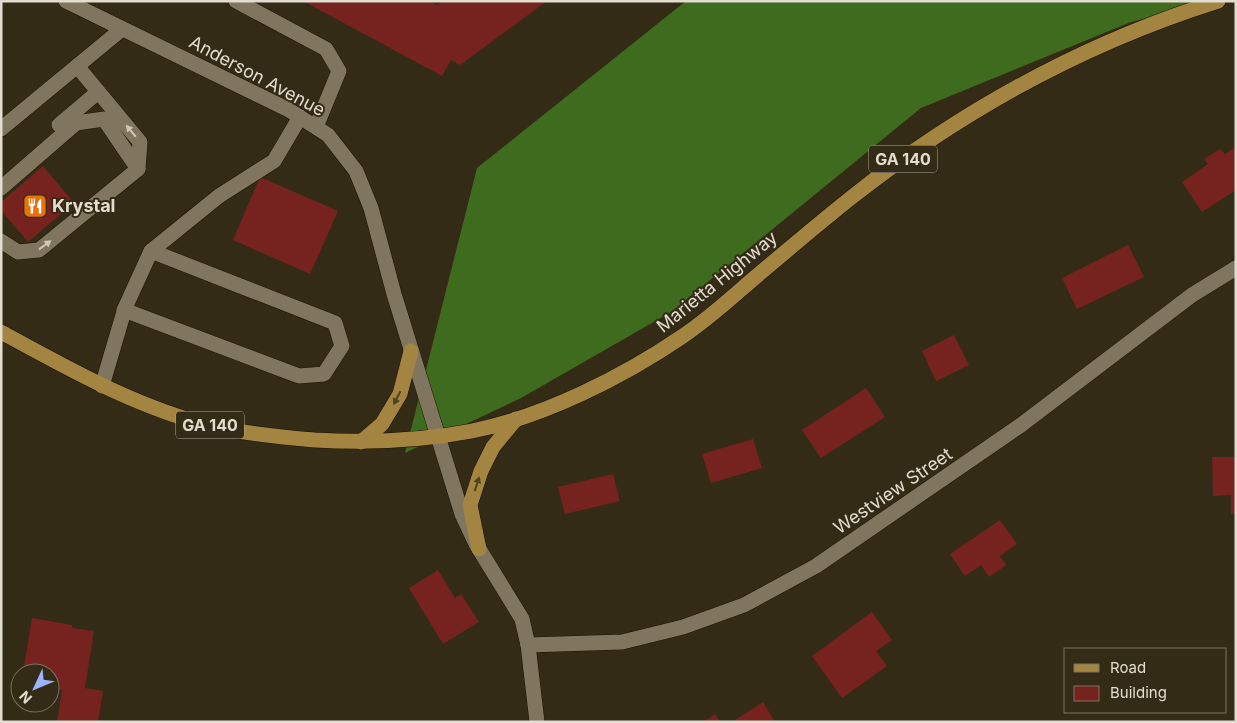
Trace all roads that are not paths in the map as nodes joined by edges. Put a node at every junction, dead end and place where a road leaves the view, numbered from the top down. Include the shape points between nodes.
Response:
1 (66, 1) edge
2 (236, 1) edge
3 (1218, 1) edge
4 (122, 29) junction
5 (77, 66) junction
6 (98, 92) junction
7 (300, 117) junction
8 (4, 121) edge
9 (316, 127) junction
10 (138, 169) junction
11 (1, 174) edge
12 (1, 188) edge
13 (1, 241) edge
14 (151, 251) junction
15 (1236, 268) edge
16 (124, 310) junction
17 (1, 332) edge
18 (411, 351) junction
19 (102, 386) junction
20 (516, 419) junction
21 (438, 436) junction
22 (361, 442) junction
23 (479, 549) junction
24 (528, 644) junction
25 (537, 722) edge

1 - 4 street, Anderson Avenue
2 - 9 street via 326,49 339,71
3 - 20 main road, Marietta Highway / GA 140 via 1088,51 968,114 852,196 716,312 685,334 598,386
4 - 5 street
4 - 7 street, Anderson Avenue
5 - 6 street
5 - 8 street
10 -> 6 street via 140,142
6 - 11 street
7 - 9 street, Anderson Avenue
7 - 14 street via 274,161 219,196
9 - 18 street, Anderson Avenue via 328,135 360,180 371,208
10 - 12 street via 104,119 76,122
13 -> 10 street via 18,252 39,250
14 - 16 street
14 - 16 street via 335,323 342,346 324,374 299,376
15 - 24 street, Westview Street via 1192,295 1020,426 816,566 744,605 683,627 622,642
16 - 19 street
17 - 19 main road, Marietta Highway / GA 140
18 - 21 street, Anderson Avenue
18 -> 22 main road via 400,394 382,424
19 - 22 main road, Marietta Highway / GA 140 via 202,423 283,438
20 - 21 main road, Marietta Highway / GA 140
23 -> 20 main road via 470,504 493,447
21 - 22 main road, Marietta Highway / GA 140
21 - 23 street, Anderson Avenue via 462,514
23 - 24 street, Anderson Avenue via 522,619
24 - 25 street, Anderson Avenue

